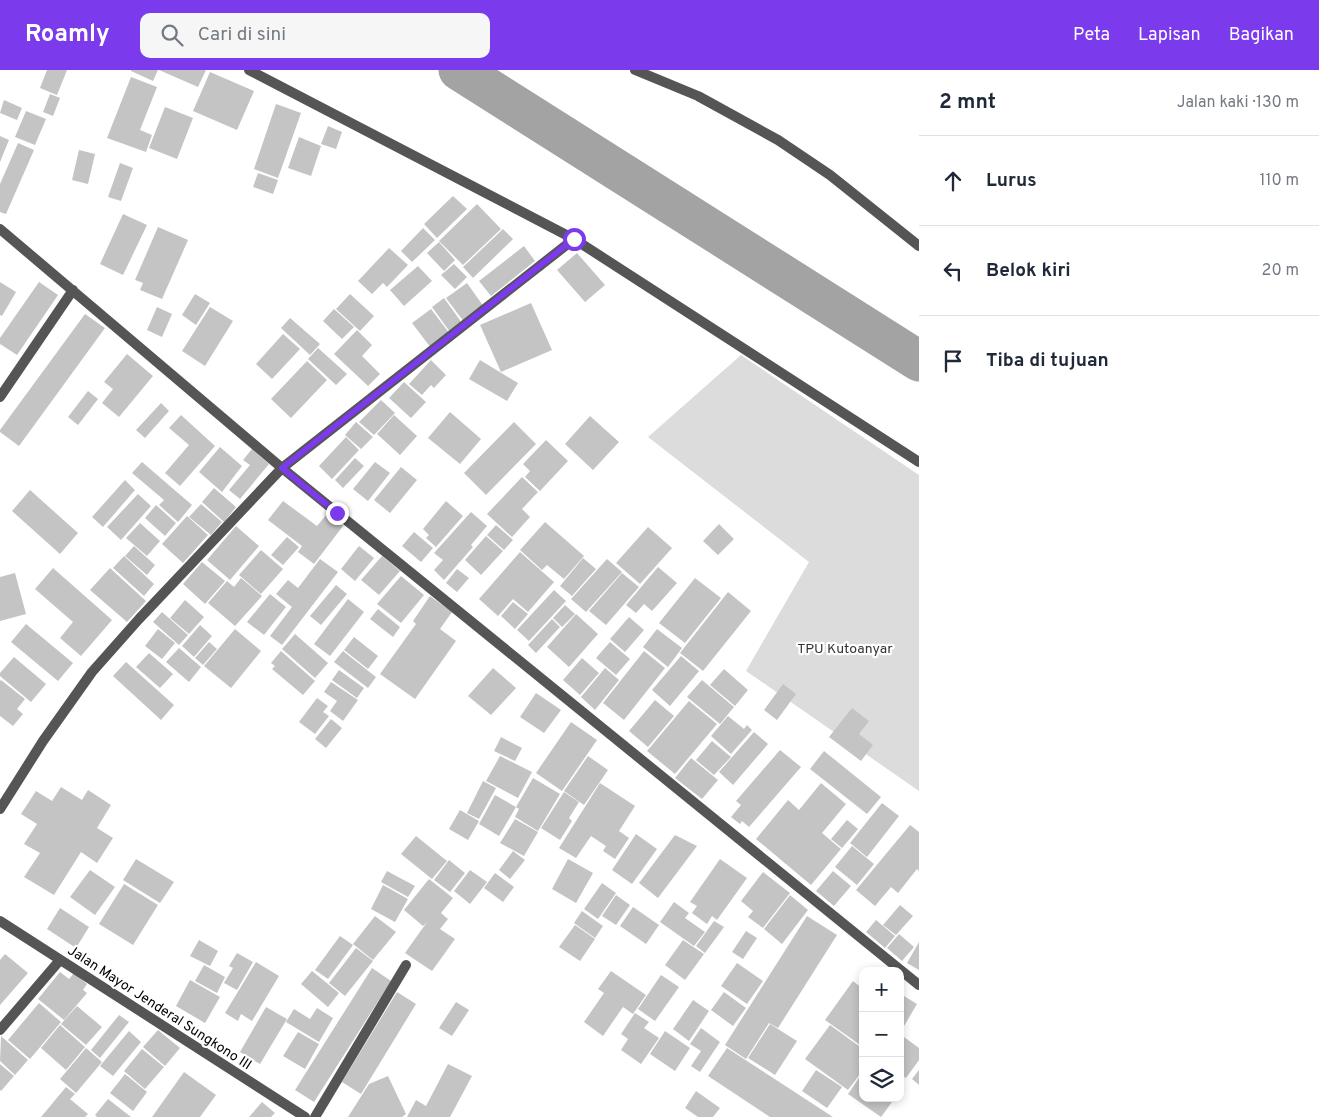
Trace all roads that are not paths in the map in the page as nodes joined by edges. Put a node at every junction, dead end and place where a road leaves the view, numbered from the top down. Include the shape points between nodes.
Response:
1 (249, 70) edge
2 (635, 70) edge
3 (0, 229) edge
4 (574, 239) junction
5 (919, 246) edge
6 (73, 290) junction
7 (0, 397) edge
8 (919, 462) edge
9 (282, 468) junction
10 (0, 809) edge
11 (0, 921) edge
12 (60, 960) junction
13 (406, 965) dead end
14 (919, 985) edge
15 (0, 1030) edge
16 (305, 1117) edge
17 (315, 1117) edge

1 - 4 street
2 - 5 street via 698,96 778,140 830,175
3 - 6 street
4 - 8 street
4 - 9 street
6 - 7 street
6 - 9 street
9 - 10 street via 92,672
9 - 14 street
11 - 12 street, Jalan Mayor Jenderal Sungkono III
12 - 15 street
12 - 16 street, Jalan Mayor Jenderal Sungkono III
13 - 17 street

